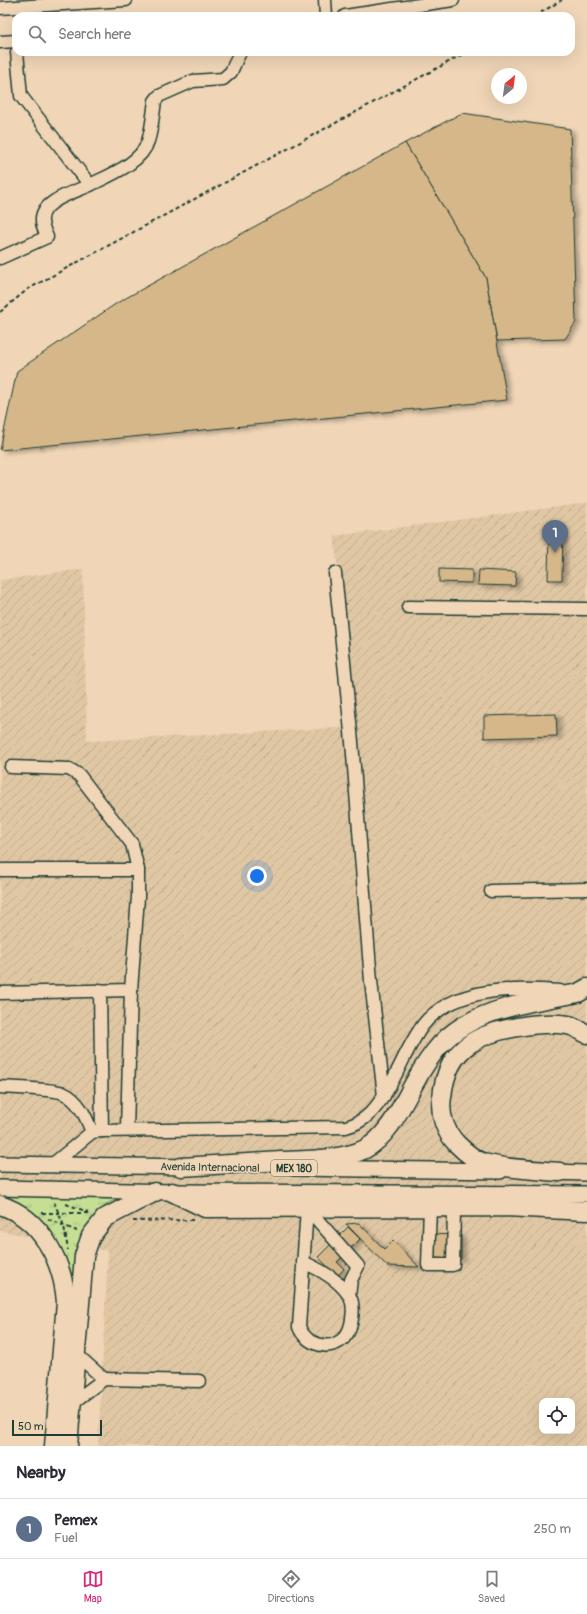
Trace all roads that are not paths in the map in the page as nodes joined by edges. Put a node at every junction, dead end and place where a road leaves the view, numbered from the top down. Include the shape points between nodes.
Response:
1 (126, 0) edge
2 (325, 0) edge
3 (452, 0) edge
4 (0, 8) edge
5 (326, 12) edge
6 (372, 12) edge
7 (12, 41) edge
8 (0, 42) edge
9 (18, 56) edge
10 (238, 56) edge
11 (90, 185) junction
12 (0, 258) edge
13 (335, 573) dead end
14 (408, 607) dead end
15 (587, 609) edge
16 (11, 767) dead end
17 (0, 870) edge
18 (138, 870) junction
19 (587, 889) edge
20 (491, 890) dead end
21 (100, 990) junction
22 (130, 990) junction
23 (582, 990) edge
24 (0, 993) edge
25 (587, 1034) edge
26 (0, 1087) edge
27 (384, 1096) junction
28 (127, 1130) junction
29 (97, 1132) junction
30 (0, 1164) edge
31 (53, 1164) junction
32 (181, 1166) junction
33 (560, 1172) junction
34 (587, 1173) edge
35 (0, 1188) edge
36 (163, 1192) junction
37 (587, 1194) edge
38 (0, 1205) edge
39 (430, 1207) junction
40 (454, 1207) junction
41 (307, 1208) junction
42 (587, 1211) edge
43 (303, 1262) junction
44 (349, 1294) junction
45 (76, 1354) junction
46 (104, 1379) junction
47 (199, 1381) dead end
48 (72, 1403) junction
49 (54, 1446) edge
50 (68, 1446) edge

1 - 4 street
2 - 5 street
3 - 6 street
7 - 8 street
9 - 11 street via 21,96
10 - 11 street via 231,72 223,79 193,81 159,96 155,101 148,143 141,154 128,166
11 - 12 street via 50,203 44,211 42,221 47,236
13 - 27 street via 352,742 371,981
14 - 15 street
16 - 18 street via 70,769 79,775 132,844
17 - 18 street
18 - 22 street
19 - 20 street
21 - 22 street
21 - 24 street
21 - 29 street
22 - 28 street
23 - 27 street via 495,992 466,998 440,1010 423,1025
23 - 32 highway via 498,1011 455,1032 441,1044 427,1062 397,1114 377,1141 363,1150 327,1158
25 - 33 highway via 569,1025 534,1025 485,1036 471,1043 456,1057 445,1076 441,1102 443,1121 452,1138 464,1151 483,1163
26 - 29 street via 62,1092 74,1101
27 - 28 street via 375,1109 358,1124 346,1127
28 - 29 street
29 - 31 street
30 - 31 main road, Avenida Internacional / MEX 180
31 - 32 main road, Avenida Internacional / MEX 180
32 - 33 main road, Avenida Internacional / MEX 180
33 - 34 main road, Avenida Internacional / MEX 180
35 - 36 main road
36 - 37 main road
36 - 41 highway via 205,1208
36 - 45 highway via 105,1218 91,1236 84,1256
38 - 49 highway via 21,1214 40,1233 56,1258 64,1281 66,1302
39 - 40 highway
39 - 40 street via 428,1265 453,1266
39 - 41 highway
40 - 42 highway
41 - 43 street
41 - 44 street via 358,1266 351,1280
43 - 44 street via 330,1277
43 - 44 street via 299,1327 302,1335 311,1342 334,1345 345,1337 353,1308
45 - 46 street
45 - 48 highway
46 - 47 street
46 - 48 street
48 - 50 highway

